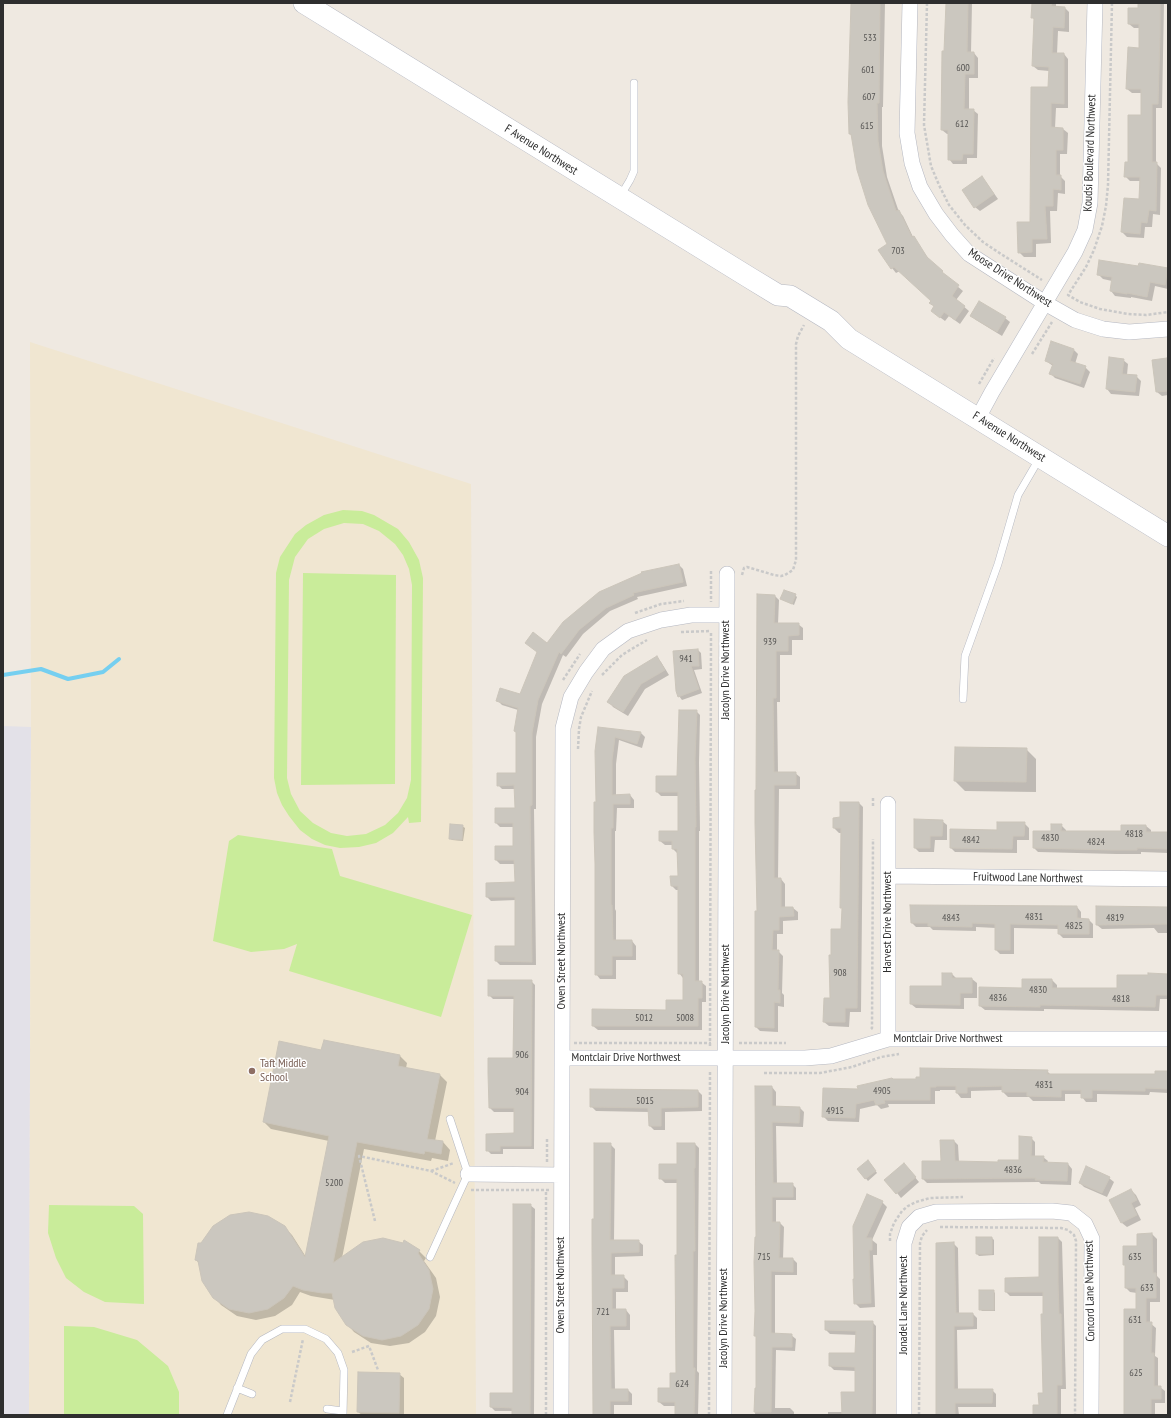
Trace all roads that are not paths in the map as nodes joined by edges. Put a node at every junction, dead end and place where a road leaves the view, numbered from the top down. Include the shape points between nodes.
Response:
1 (304, 3) edge
2 (910, 3) edge
3 (1095, 3) edge
4 (634, 83) dead end
5 (619, 198) junction
6 (1045, 303) junction
7 (1168, 328) edge
8 (978, 418) junction
9 (1040, 457) junction
10 (1168, 536) edge
11 (734, 574) road end
12 (726, 615) junction
13 (963, 699) dead end
14 (888, 804) dead end
15 (888, 876) junction
16 (1168, 880) edge
17 (888, 1039) junction
18 (1168, 1039) edge
19 (562, 1058) junction
20 (726, 1058) junction
21 (450, 1119) dead end
22 (561, 1175) junction
23 (465, 1180) junction
24 (936, 1212) joint
25 (430, 1257) dead end
26 (237, 1388) junction
27 (252, 1394) dead end
28 (327, 1409) dead end
29 (343, 1413) edge
30 (227, 1415) edge
31 (561, 1415) edge
32 (724, 1415) edge
33 (904, 1415) edge
34 (1091, 1415) edge

1 - 5 main road, F Avenue Northwest
2 - 6 street, Moose Drive Northwest via 907,133 912,163 920,187 936,214 969,254
3 - 6 street, Koudsi Boulevard Northwest via 1090,203 1085,230
4 - 5 lane via 634,172
5 - 8 main road, F Avenue Northwest via 778,295 790,296 831,321 849,338
6 - 7 street, Moose Drive Northwest via 1075,320 1103,329 1129,332
6 - 8 street, Koudsi Boulevard Northwest
8 - 9 main road, F Avenue Northwest
9 - 10 main road, F Avenue Northwest
9 - 13 lane via 1018,495 998,564 965,656
11 - 12 street, Jacolyn Drive Northwest
12 - 19 street, Owen Street Northwest via 690,615 661,620 628,631 603,650 571,697 563,728
12 - 20 street, Jacolyn Drive Northwest
14 - 15 street, Harvest Drive Northwest
15 - 16 street, Fruitwood Lane Northwest
15 - 17 street, Harvest Drive Northwest
17 - 18 street, Montclair Drive Northwest
17 - 20 street, Montclair Drive Northwest via 831,1056
19 - 20 street, Montclair Drive Northwest
19 - 22 street, Owen Street Northwest
20 - 32 street, Jacolyn Drive Northwest
21 - 23 lane
22 - 23 street
22 - 31 street, Owen Street Northwest
23 - 25 lane
24 - 33 street, Jonadel Lane Northwest via 919,1217 909,1227 904,1243
24 - 34 street, Concord Lane Northwest via 1052,1211 1071,1213 1085,1224 1092,1239
26 - 27 lane
26 - 29 lane via 251,1354 262,1340 282,1329 305,1329 326,1339 338,1353 344,1370
26 - 30 lane
28 - 29 lane

